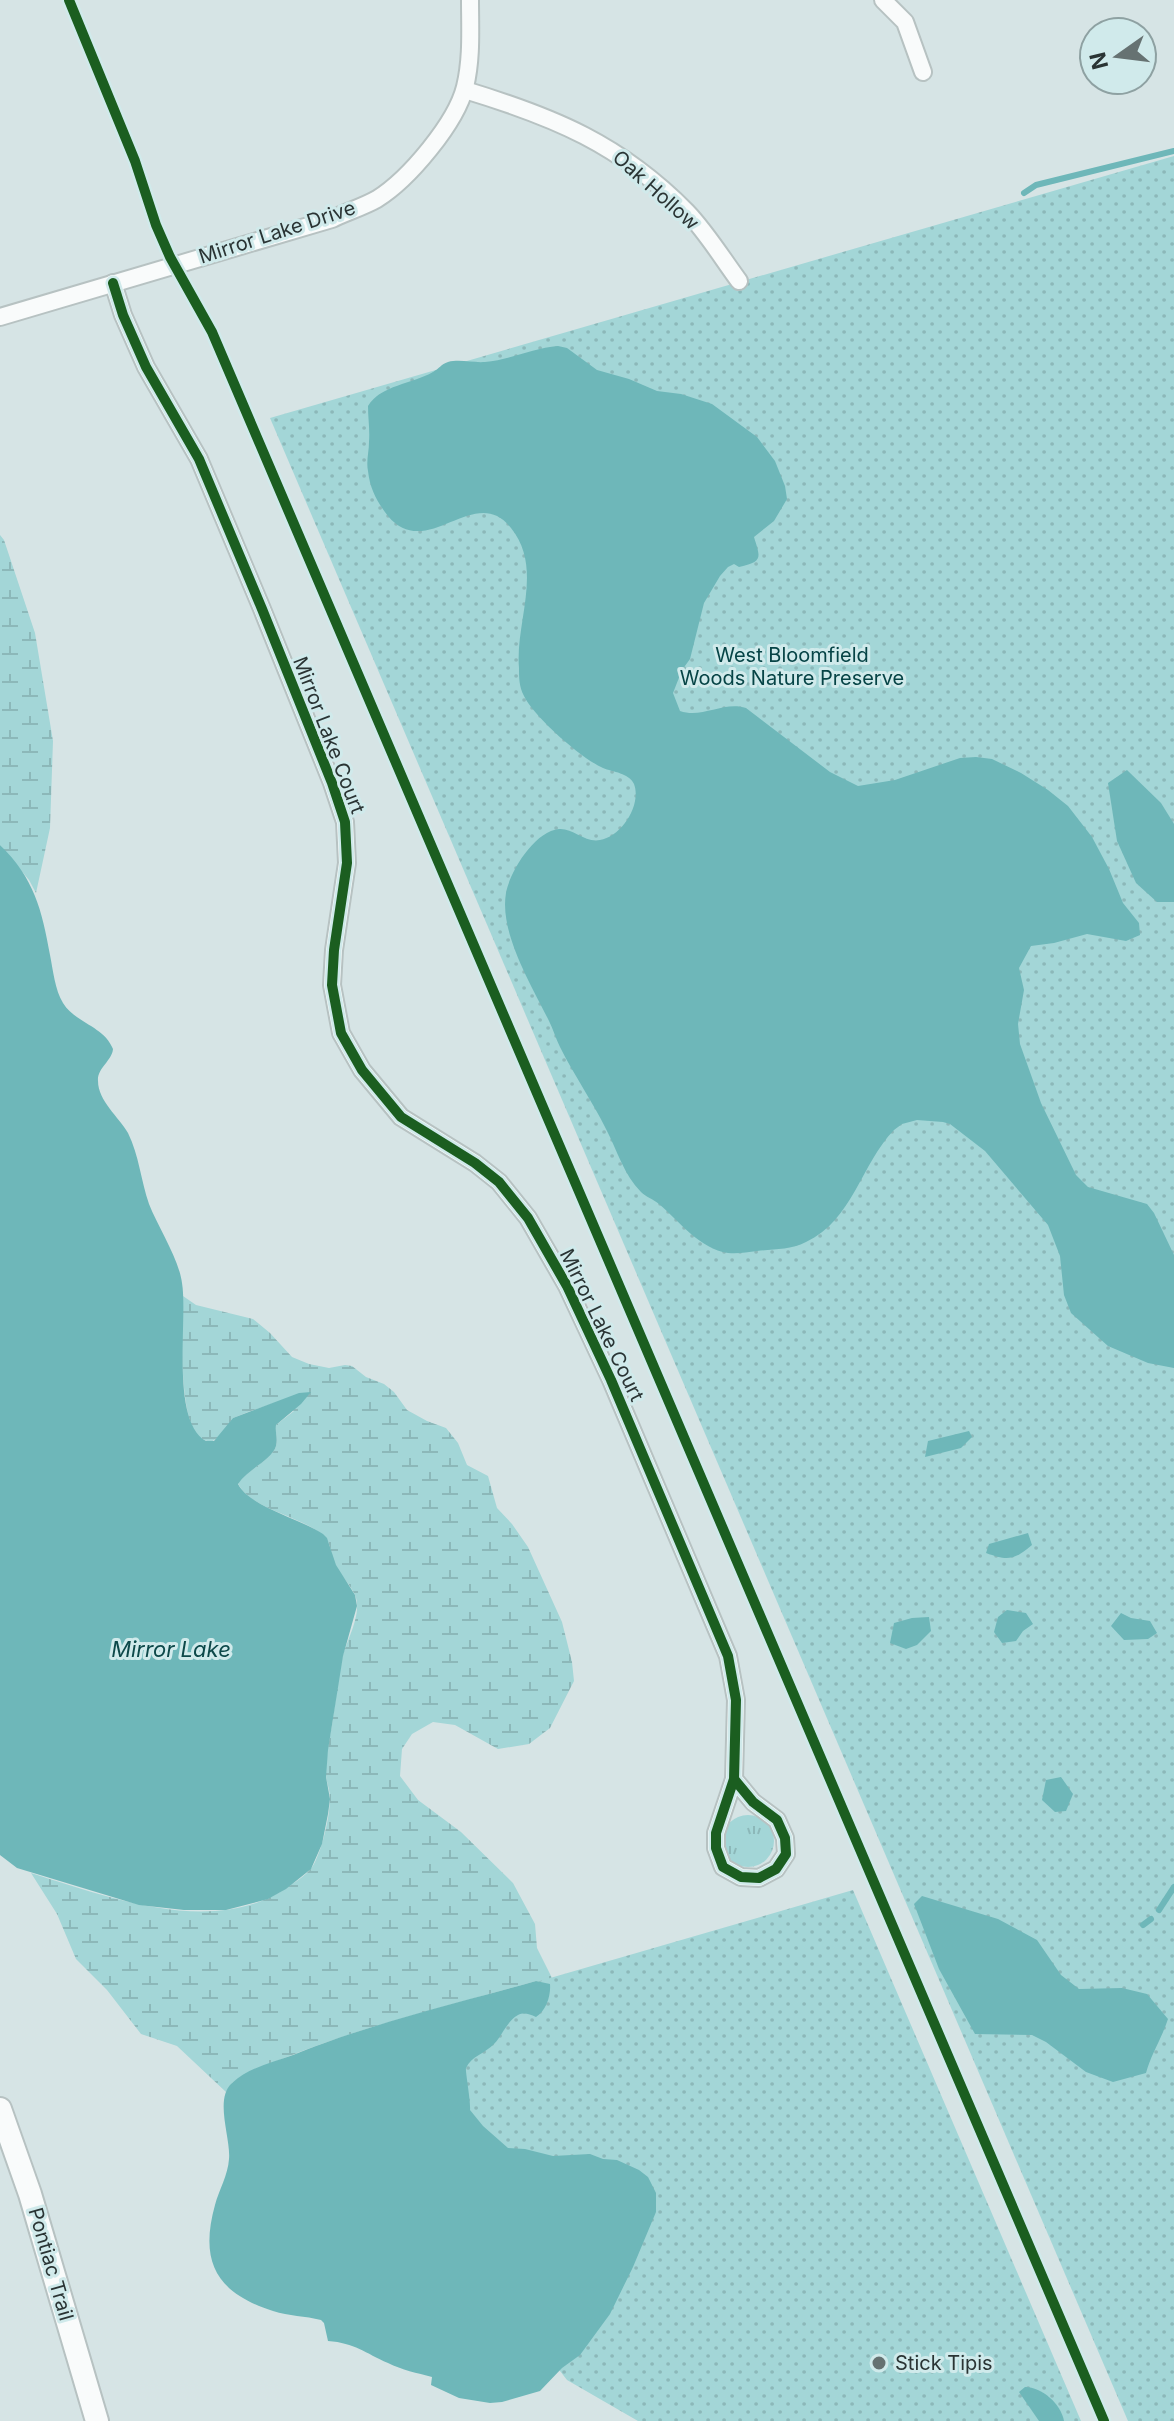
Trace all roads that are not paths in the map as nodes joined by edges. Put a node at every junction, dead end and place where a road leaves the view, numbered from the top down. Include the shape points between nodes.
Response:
1 (470, 0) edge
2 (883, 0) edge
3 (923, 72) dead end
4 (465, 90) junction
5 (739, 281) dead end
6 (113, 283) junction
7 (0, 317) edge
8 (734, 1779) junction
9 (0, 2109) edge
10 (97, 2421) edge

1 - 4 street, Mirror Lake Drive
2 - 3 street via 905,22
4 - 5 street, Oak Hollow via 519,106 614,151 688,213
4 - 6 street, Mirror Lake Drive via 436,141 378,198 332,219
6 - 7 street, Mirror Lake Drive
6 - 8 street, Mirror Lake Court via 146,367 199,459 345,822 347,863 332,985 341,1033 362,1070 401,1117 499,1182 528,1218 567,1286 728,1656 736,1700
8 - 8 street, Mirror Lake Court via 716,1848 723,1867 741,1877 759,1878 776,1869 786,1854 785,1838 777,1820
9 - 10 main road, Pontiac Trail

